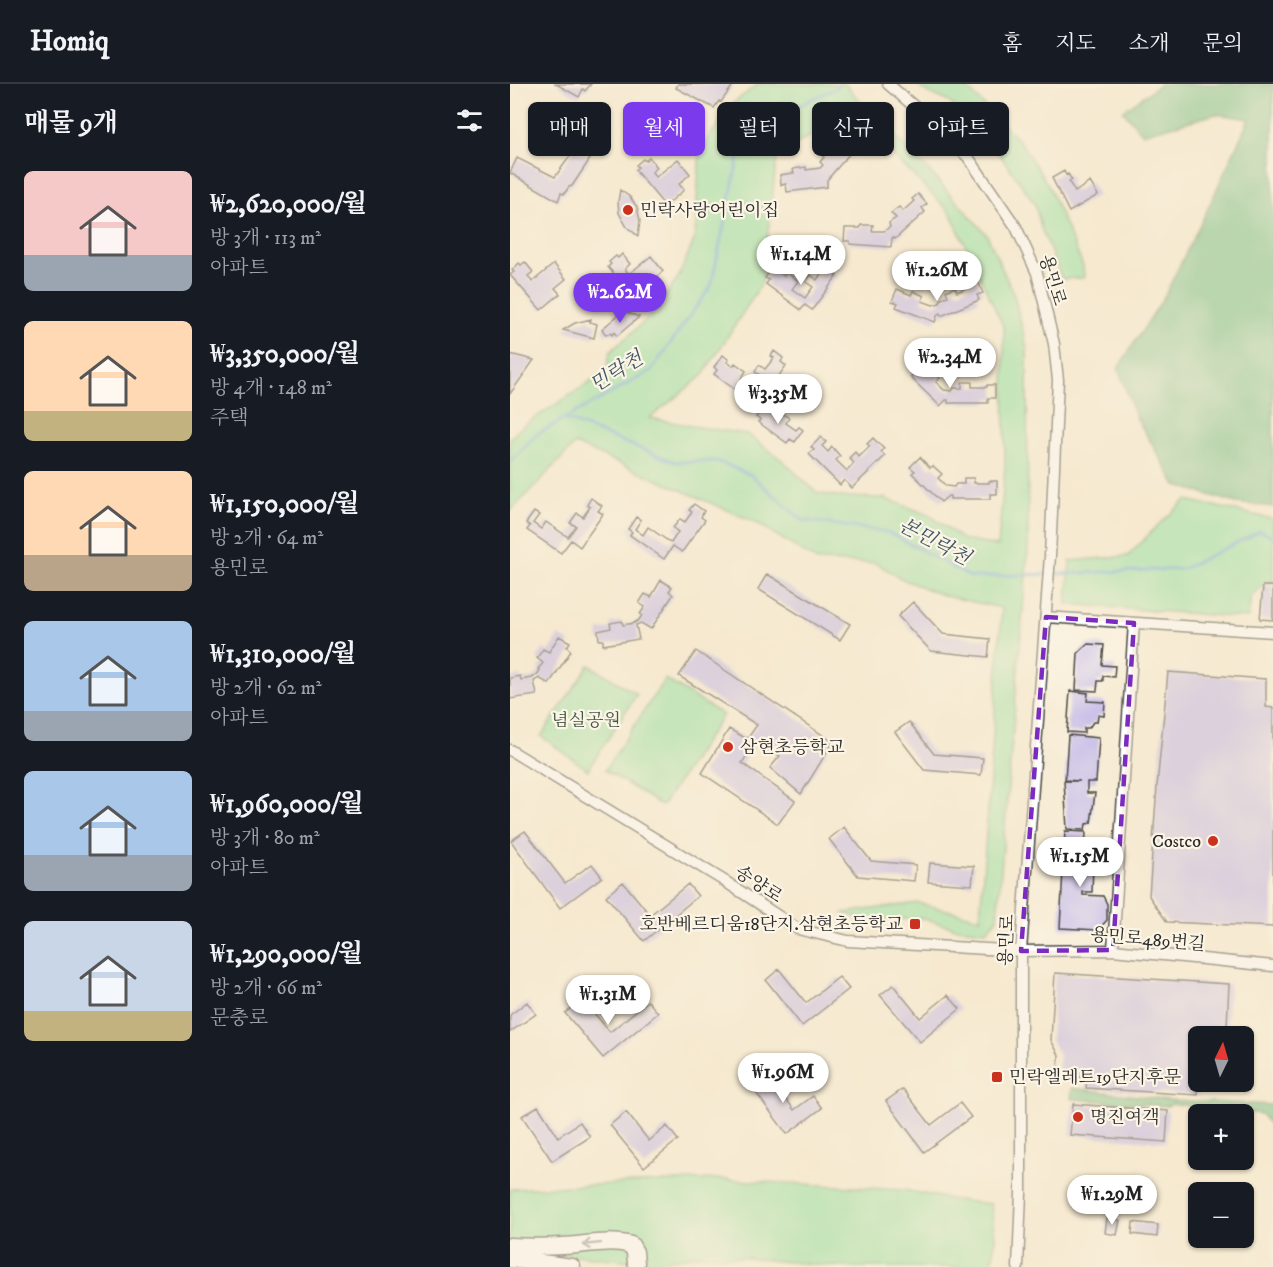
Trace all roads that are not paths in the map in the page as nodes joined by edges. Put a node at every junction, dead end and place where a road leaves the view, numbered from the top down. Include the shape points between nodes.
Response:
1 (888, 84) edge
2 (1046, 617) junction
3 (1134, 623) junction
4 (1273, 632) edge
5 (510, 750) edge
6 (1113, 950) junction
7 (1021, 951) junction
8 (1273, 966) edge
9 (510, 1246) edge
10 (510, 1259) edge
11 (636, 1263) dead end
12 (572, 1267) edge
13 (1018, 1267) edge

1 - 2 street, 용민로 via 968,157 1016,227 1037,273 1054,344 1058,380
2 - 3 street
2 - 7 street, 용민로
3 - 4 street
3 - 6 street
5 - 7 street, 송양로 via 798,929 848,941
6 - 7 street, 용민로489번길
6 - 8 street, 용민로489번길
7 - 13 street, 용민로
11 -> 9 highway via 631,1245 620,1242
10 - 12 highway

